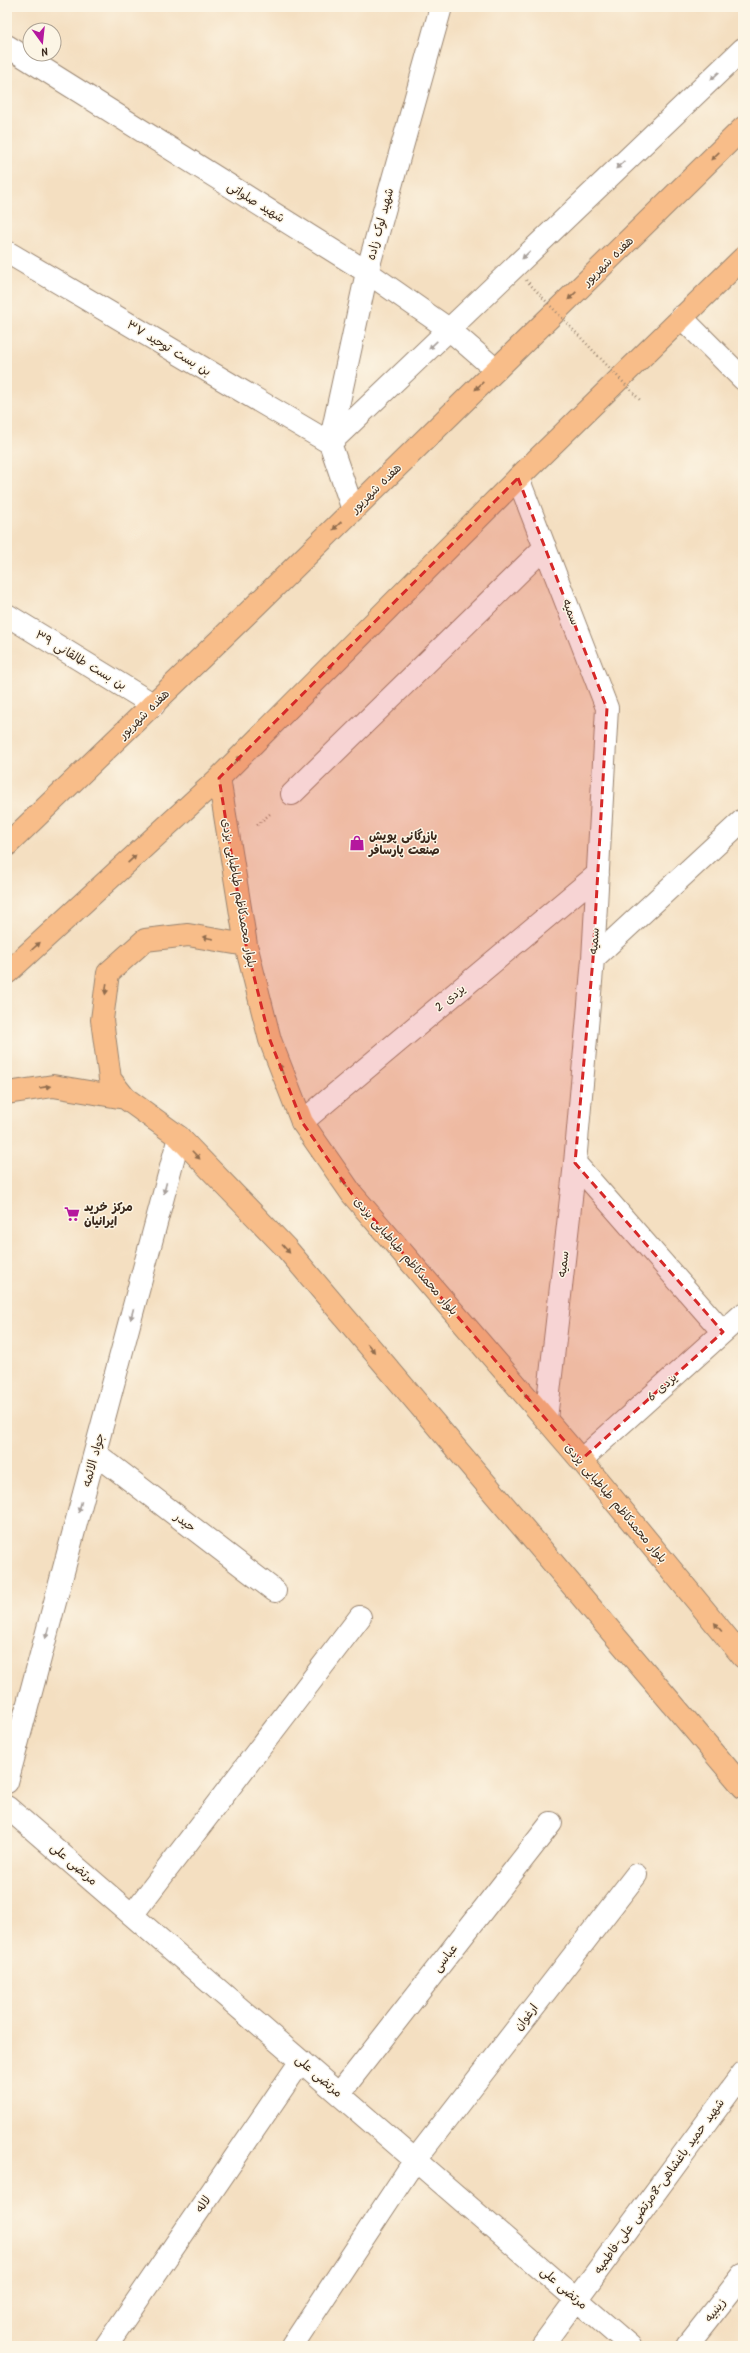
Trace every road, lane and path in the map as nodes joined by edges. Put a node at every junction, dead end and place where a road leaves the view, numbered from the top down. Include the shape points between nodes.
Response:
1 (441, 7) edge
2 (7, 46) edge
3 (743, 49) edge
4 (743, 128) edge
5 (7, 252) edge
6 (743, 258) edge
7 (367, 272) junction
8 (526, 280) dead end
9 (681, 316) junction
10 (450, 330) junction
11 (496, 370) junction
12 (743, 379) edge
13 (641, 401) dead end
14 (330, 443) junction
15 (518, 478) junction
16 (353, 510) junction
17 (545, 547) junction
18 (7, 615) edge
19 (154, 704) junction
20 (219, 778) junction
21 (292, 794) joint
22 (743, 820) edge
23 (7, 845) edge
24 (231, 848) junction
25 (598, 874) junction
26 (246, 945) junction
27 (593, 959) junction
28 (7, 973) edge
29 (7, 1093) edge
30 (125, 1098) junction
31 (302, 1122) junction
32 (179, 1137) junction
33 (575, 1163) junction
34 (743, 1314) edge
35 (723, 1332) junction
36 (546, 1419) junction
37 (94, 1454) junction
38 (581, 1460) junction
39 (275, 1591) dead end
40 (360, 1617) dead end
41 (743, 1657) edge
42 (7, 1782) edge
43 (743, 1787) edge
44 (7, 1807) edge
45 (551, 1822) dead end
46 (636, 1875) dead end
47 (132, 1916) junction
48 (301, 2061) junction
49 (743, 2073) edge
50 (339, 2094) junction
51 (415, 2160) junction
52 (743, 2275) edge
53 (576, 2299) junction
54 (106, 2346) edge
55 (292, 2346) edge
56 (542, 2346) edge
57 (630, 2346) edge
58 (687, 2346) edge

1 - 7 street, شهید لوک زاده
2 - 7 street, شهید صلواتی
3 -> 10 street via 526,254
4 -> 11 main road, هفده شهریور
5 - 14 street, بن بست توحید ۳۷
6 - 9 main road
7 - 10 street, شهید صلواتی
7 - 14 street, شهید لوک زاده
8 - 13 path, bridge
9 - 12 street
9 - 15 main road
10 - 11 street, شهید صلواتی
10 -> 14 street
11 -> 16 main road, هفده شهریور
14 - 16 street
15 - 17 street, سمیه
20 -> 15 main road
16 -> 19 main road, هفده شهریور
17 - 21 street
17 - 25 street, سمیه via 607,708
18 - 19 street, بن‌ بست طالقانی ۳۹
19 - 23 main road, هفده شهریور
20 - 24 main road, بلوار محمدکاظم طباطبایی یزدی
28 -> 20 main road
21 - 24 path
22 - 27 street
24 - 26 main road, بلوار محمدکاظم طباطبایی یزدی
25 - 27 street, سمیه
25 - 31 street, یزدی 2
26 -> 30 main road via 188,935 145,940 108,972 102,1020 110,1078
31 -> 26 main road, بلوار محمدکاظم طباطبایی یزدی via 270,1040
27 - 33 street, سمیه
29 -> 30 main road via 53,1086
30 - 32 main road
36 -> 31 main road, بلوار محمدکاظم طباطبایی یزدی via 352,1194
32 -> 37 street, جواد الائمه
32 -> 43 main road via 286,1248
33 - 35 street
33 - 36 street, سمیه
34 - 35 street, یزدی 6
35 - 38 street, یزدی 6
36 - 38 main road, بلوار محمدکاظم طباطبایی یزدی
37 - 39 street, حیدر
37 -> 42 street, جواد الائمه
41 -> 38 main road, بلوار محمدکاظم طباطبایی یزدی
40 - 47 street
44 - 47 street, مرتضی علی
45 - 50 street, عباسی
46 - 51 street, ارغوان
47 - 48 street, مرتضی علی
48 - 50 street, مرتضی علی
48 - 54 street, لاله
49 - 53 street, شهید حمید باغشاهی-8مرتضی علی-فاطمیه
50 - 51 street, مرتضی علی
51 - 53 street, مرتضی علی
51 - 55 street, ارغوان
52 - 58 street, زینبیه
53 - 56 street, شهید حمید باغشاهی-8مرتضی علی-فاطمیه
53 - 57 street, مرتضی علی

